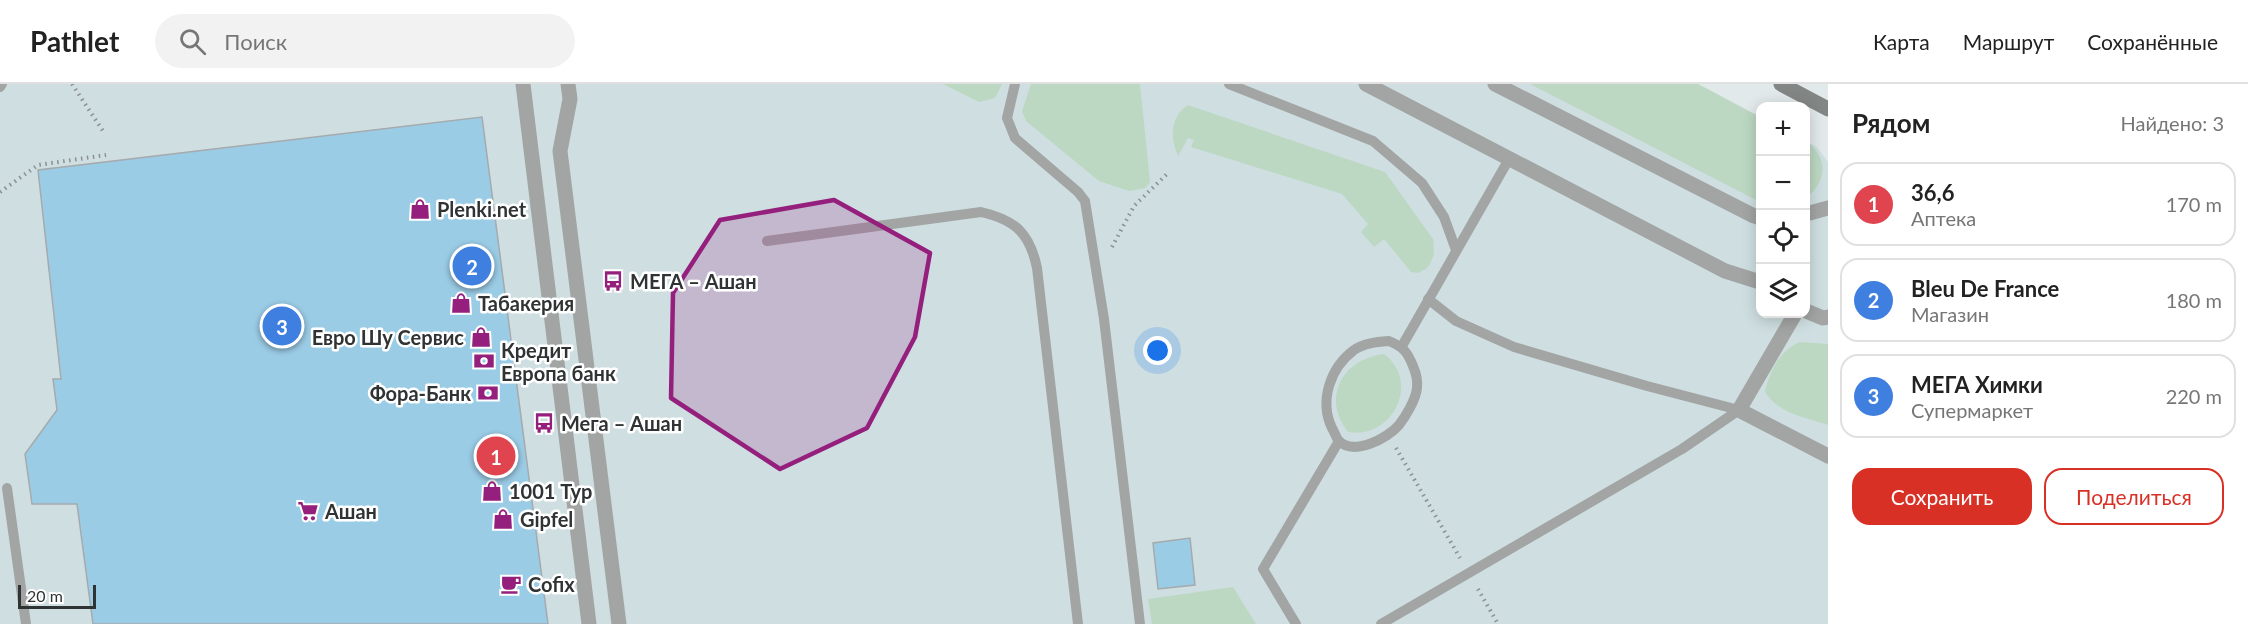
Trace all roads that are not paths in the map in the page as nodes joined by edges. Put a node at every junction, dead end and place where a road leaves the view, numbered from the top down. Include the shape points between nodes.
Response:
1 (523, 84) edge
2 (1015, 84) edge
3 (1229, 84) edge
4 (1365, 84) edge
5 (1495, 84) edge
6 (1781, 84) edge
7 (569, 91) edge
8 (1828, 109) edge
9 (1509, 159) junction
10 (1828, 208) edge
11 (1810, 213) edge
12 (1756, 217) edge
13 (767, 241) dead end
14 (1456, 250) junction
15 (1756, 280) edge
16 (1428, 298) junction
17 (1810, 313) edge
18 (1828, 317) edge
19 (1793, 318) edge
20 (1402, 346) junction
21 (1739, 410) junction
22 (1339, 441) junction
23 (1828, 456) edge
24 (7, 488) dead end
25 (26, 624) edge
26 (589, 624) edge
27 (619, 624) edge
28 (1078, 624) edge
29 (1140, 624) edge
30 (1296, 624) edge
31 (1381, 624) edge

1 - 26 street
2 - 29 lane via 1007,118 1015,138 1085,201 1098,272
3 - 14 lane via 1373,141 1422,183 1444,217
4 - 9 street
5 - 12 street
6 - 8 main road
7 - 27 street via 560,151
9 - 14 lane
9 - 15 street via 1725,271
10 - 11 street
13 - 28 lane via 981,212 1009,222 1025,235 1037,268
14 - 16 lane
16 - 20 lane
16 - 21 lane via 1456,321 1514,347
17 - 18 street
19 - 21 street
20 - 22 lane via 1389,341 1355,349 1334,374 1325,405
20 - 22 lane via 1416,374 1417,390 1398,426 1368,444 1352,447
21 - 23 street
21 - 31 lane via 1682,449
22 - 30 lane via 1263,569
24 - 25 lane

